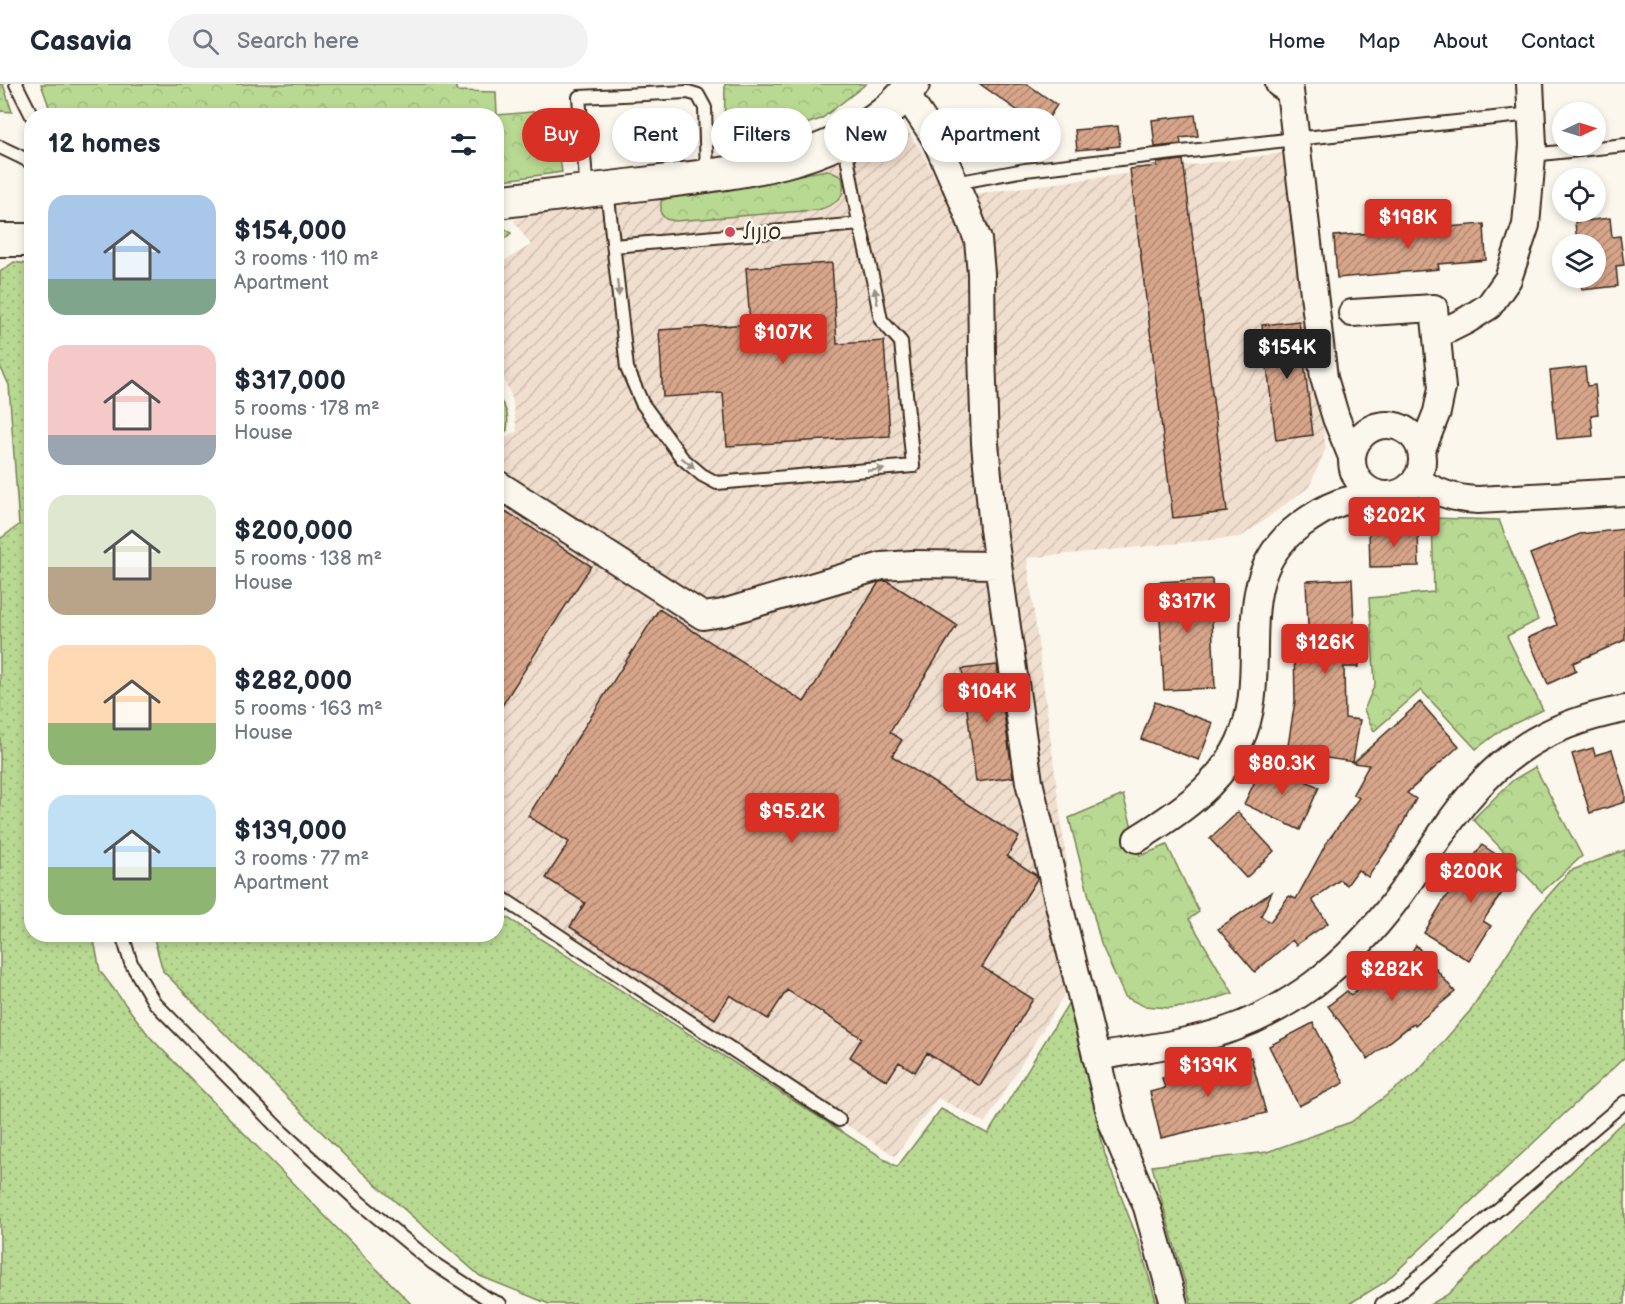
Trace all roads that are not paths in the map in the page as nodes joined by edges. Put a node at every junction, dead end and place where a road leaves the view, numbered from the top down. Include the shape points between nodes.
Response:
1 (16, 84) edge
2 (1279, 84) edge
3 (1530, 84) edge
4 (909, 89) edge
5 (28, 108) edge
6 (890, 108) edge
7 (1532, 114) junction
8 (1295, 139) junction
9 (1625, 145) edge
10 (0, 147) edge
11 (824, 147) edge
12 (1532, 155) junction
13 (24, 159) edge
14 (848, 162) edge
15 (707, 176) junction
16 (955, 183) junction
17 (597, 189) junction
18 (504, 201) edge
19 (860, 224) junction
20 (0, 240) edge
21 (24, 240) edge
22 (614, 246) junction
23 (1352, 313) dead end
24 (1437, 334) junction
25 (1440, 369) junction
26 (1326, 389) junction
27 (1387, 425) junction
28 (1421, 452) junction
29 (1352, 460) junction
30 (1416, 479) junction
31 (504, 488) edge
32 (1625, 492) edge
33 (1383, 495) junction
34 (1326, 508) junction
35 (998, 565) junction
36 (1625, 709) edge
37 (1137, 839) dead end
38 (504, 899) edge
39 (124, 942) edge
40 (1096, 1057) junction
41 (1625, 1102) edge
42 (839, 1120) dead end
43 (500, 1304) edge
44 (1174, 1304) edge
45 (1382, 1304) edge

1 - 5 lane
2 - 8 street via 1290,91
3 - 7 street
4 - 6 street
4 - 16 street
7 - 8 lane
7 - 12 street
8 - 16 lane via 1025,170
8 - 26 street
9 - 12 lane
10 - 13 lane
11 - 15 street via 768,165
12 - 24 street via 1526,225 1508,279 1489,306
14 - 19 lane
15 - 17 street
15 - 17 lane via 705,108 698,95 688,92 579,97
16 - 35 street via 978,240 985,443
17 - 18 street
17 - 22 lane
19 - 22 lane
22 -> 19 lane via 627,368 642,403 682,458 702,475 717,483 913,466 901,342 881,320
20 - 21 street
23 - 24 street via 1434,308
24 - 25 street
25 - 27 street via 1435,390 1423,409 1404,423
25 - 28 street via 1440,404
26 - 27 street via 1350,416 1368,424
26 - 29 street
27 - 28 street via 1410,434
27 - 29 street via 1364,433 1354,446
28 - 30 street via 1421,469
29 - 33 street via 1357,479 1364,487
29 - 34 street via 1341,488
30 - 32 street via 1428,488 1461,499
30 - 33 street via 1405,491
31 - 35 street via 703,616 882,566
33 - 34 street via 1354,498
34 - 37 street via 1294,529 1265,568 1255,601 1253,693 1248,719 1230,761 1202,793
35 - 40 street via 1029,782
36 - 40 street via 1570,723 1496,768 1450,819 1378,923 1337,965 1288,1001 1229,1029 1195,1039
38 - 42 lane
39 - 43 lane via 131,963 154,1002 282,1132 433,1263
40 - 44 street via 1113,1125 1147,1207
41 - 45 lane

